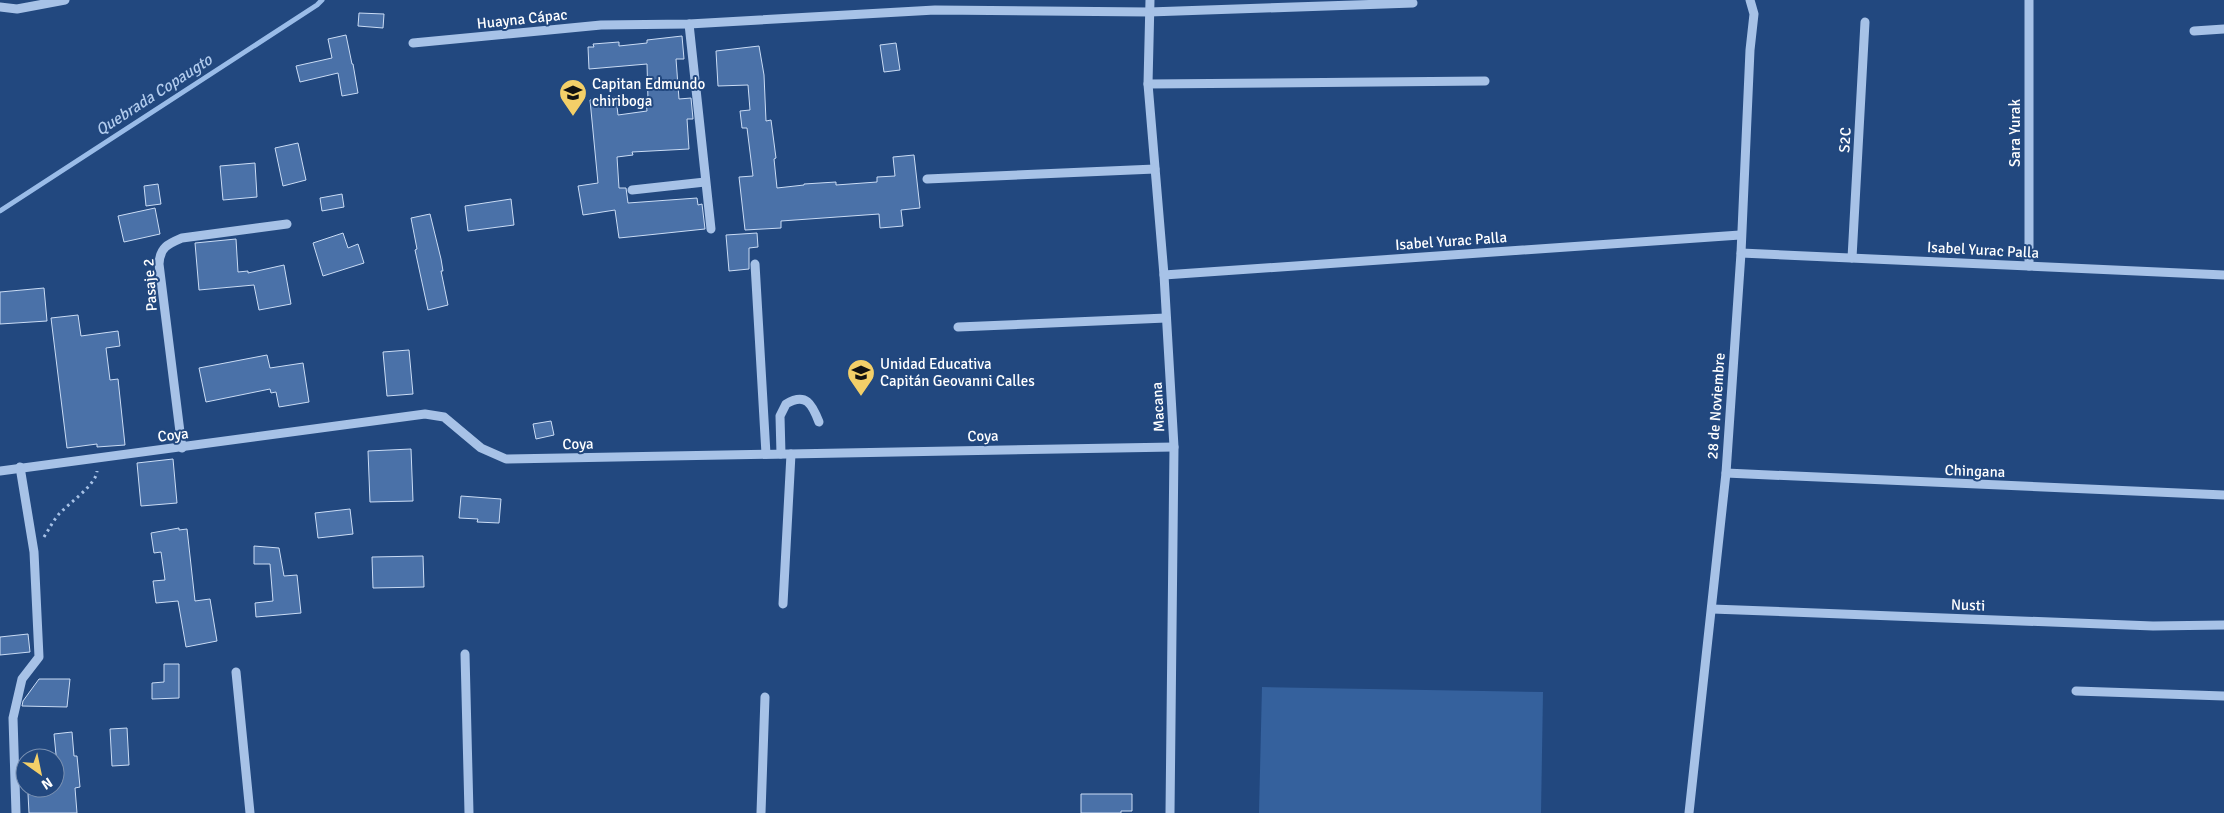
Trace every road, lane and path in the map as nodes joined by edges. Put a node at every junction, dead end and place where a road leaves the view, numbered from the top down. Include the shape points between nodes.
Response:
1 (65, 0) edge
2 (929, 0) edge
3 (1150, 0) edge
4 (1750, 0) edge
5 (2029, 0) edge
6 (1414, 3) dead end
7 (0, 6) edge
8 (934, 10) junction
9 (1149, 12) junction
10 (1865, 22) dead end
11 (689, 24) junction
12 (2224, 30) edge
13 (2194, 31) dead end
14 (413, 43) dead end
15 (1485, 81) dead end
16 (1148, 84) junction
17 (1155, 169) junction
18 (927, 179) dead end
19 (705, 182) junction
20 (632, 190) dead end
21 (287, 224) dead end
22 (711, 229) dead end
23 (1740, 235) junction
24 (1740, 253) junction
25 (1852, 258) junction
26 (755, 264) dead end
27 (2030, 266) junction
28 (1164, 274) junction
29 (2224, 275) edge
30 (1166, 318) junction
31 (958, 326) dead end
32 (819, 422) dead end
33 (1174, 447) junction
34 (182, 448) junction
35 (766, 454) junction
36 (781, 454) junction
37 (791, 454) junction
38 (97, 458) junction
39 (20, 467) junction
40 (0, 471) edge
41 (1726, 474) junction
42 (2224, 495) edge
43 (34, 552) junction
44 (783, 604) dead end
45 (1712, 609) junction
46 (2224, 625) edge
47 (465, 654) dead end
48 (236, 672) dead end
49 (2076, 691) dead end
50 (2224, 696) edge
51 (766, 697) dead end
52 (16, 813) edge
53 (250, 813) edge
54 (469, 813) edge
55 (761, 813) edge
56 (1170, 813) edge
57 (1689, 813) edge

1 - 7 street via 17,9
2 - 8 street
3 - 9 street, Macana
4 - 23 street, 28 de Noviembre via 1754,14
5 - 27 street, Sara Yurak
6 - 9 street, Huayna Cápac
8 - 9 street, Huayna Cápac
8 - 11 street, Huayna Cápac
9 - 16 street, Macana
10 - 25 street, S2C
11 - 14 street, Huayna Cápac via 601,25
11 - 19 street
12 - 13 street
15 - 16 street
16 - 17 street, Macana
17 - 18 street
17 - 28 street, Macana
19 - 20 street
19 - 22 street
21 - 34 street, Pasaje 2 via 182,238 166,245 160,253
23 - 24 street, 28 de Noviembre
23 - 28 street, Isabel Yurac Palla
24 - 25 street, Isabel Yurac Palla
24 - 41 street, 28 de Noviembre
25 - 27 street, Isabel Yurac Palla
26 - 35 street
27 - 29 street, Isabel Yurac Palla
28 - 30 street, Macana
30 - 31 street
30 - 33 street, Macana
32 - 36 street via 808,401 800,399 786,404 780,416
33 - 37 street, Coya
33 - 56 street, Macana
34 - 35 street, Coya via 425,414 444,418 481,448 506,459
34 - 38 street, Coya
35 - 36 street, Coya
36 - 37 street, Coya
37 - 44 street
38 - 39 street, Coya
38 - 43 path via 97,475 57,516
39 - 40 street, Coya
39 - 43 street
41 - 42 street, Chingana
41 - 45 street, 28 de Noviembre
43 - 52 street via 39,657 22,679 13,718
45 - 46 street, Nusti via 2153,626
45 - 57 street, 28 de Noviembre
47 - 54 street
48 - 53 street
49 - 50 street
51 - 55 street

